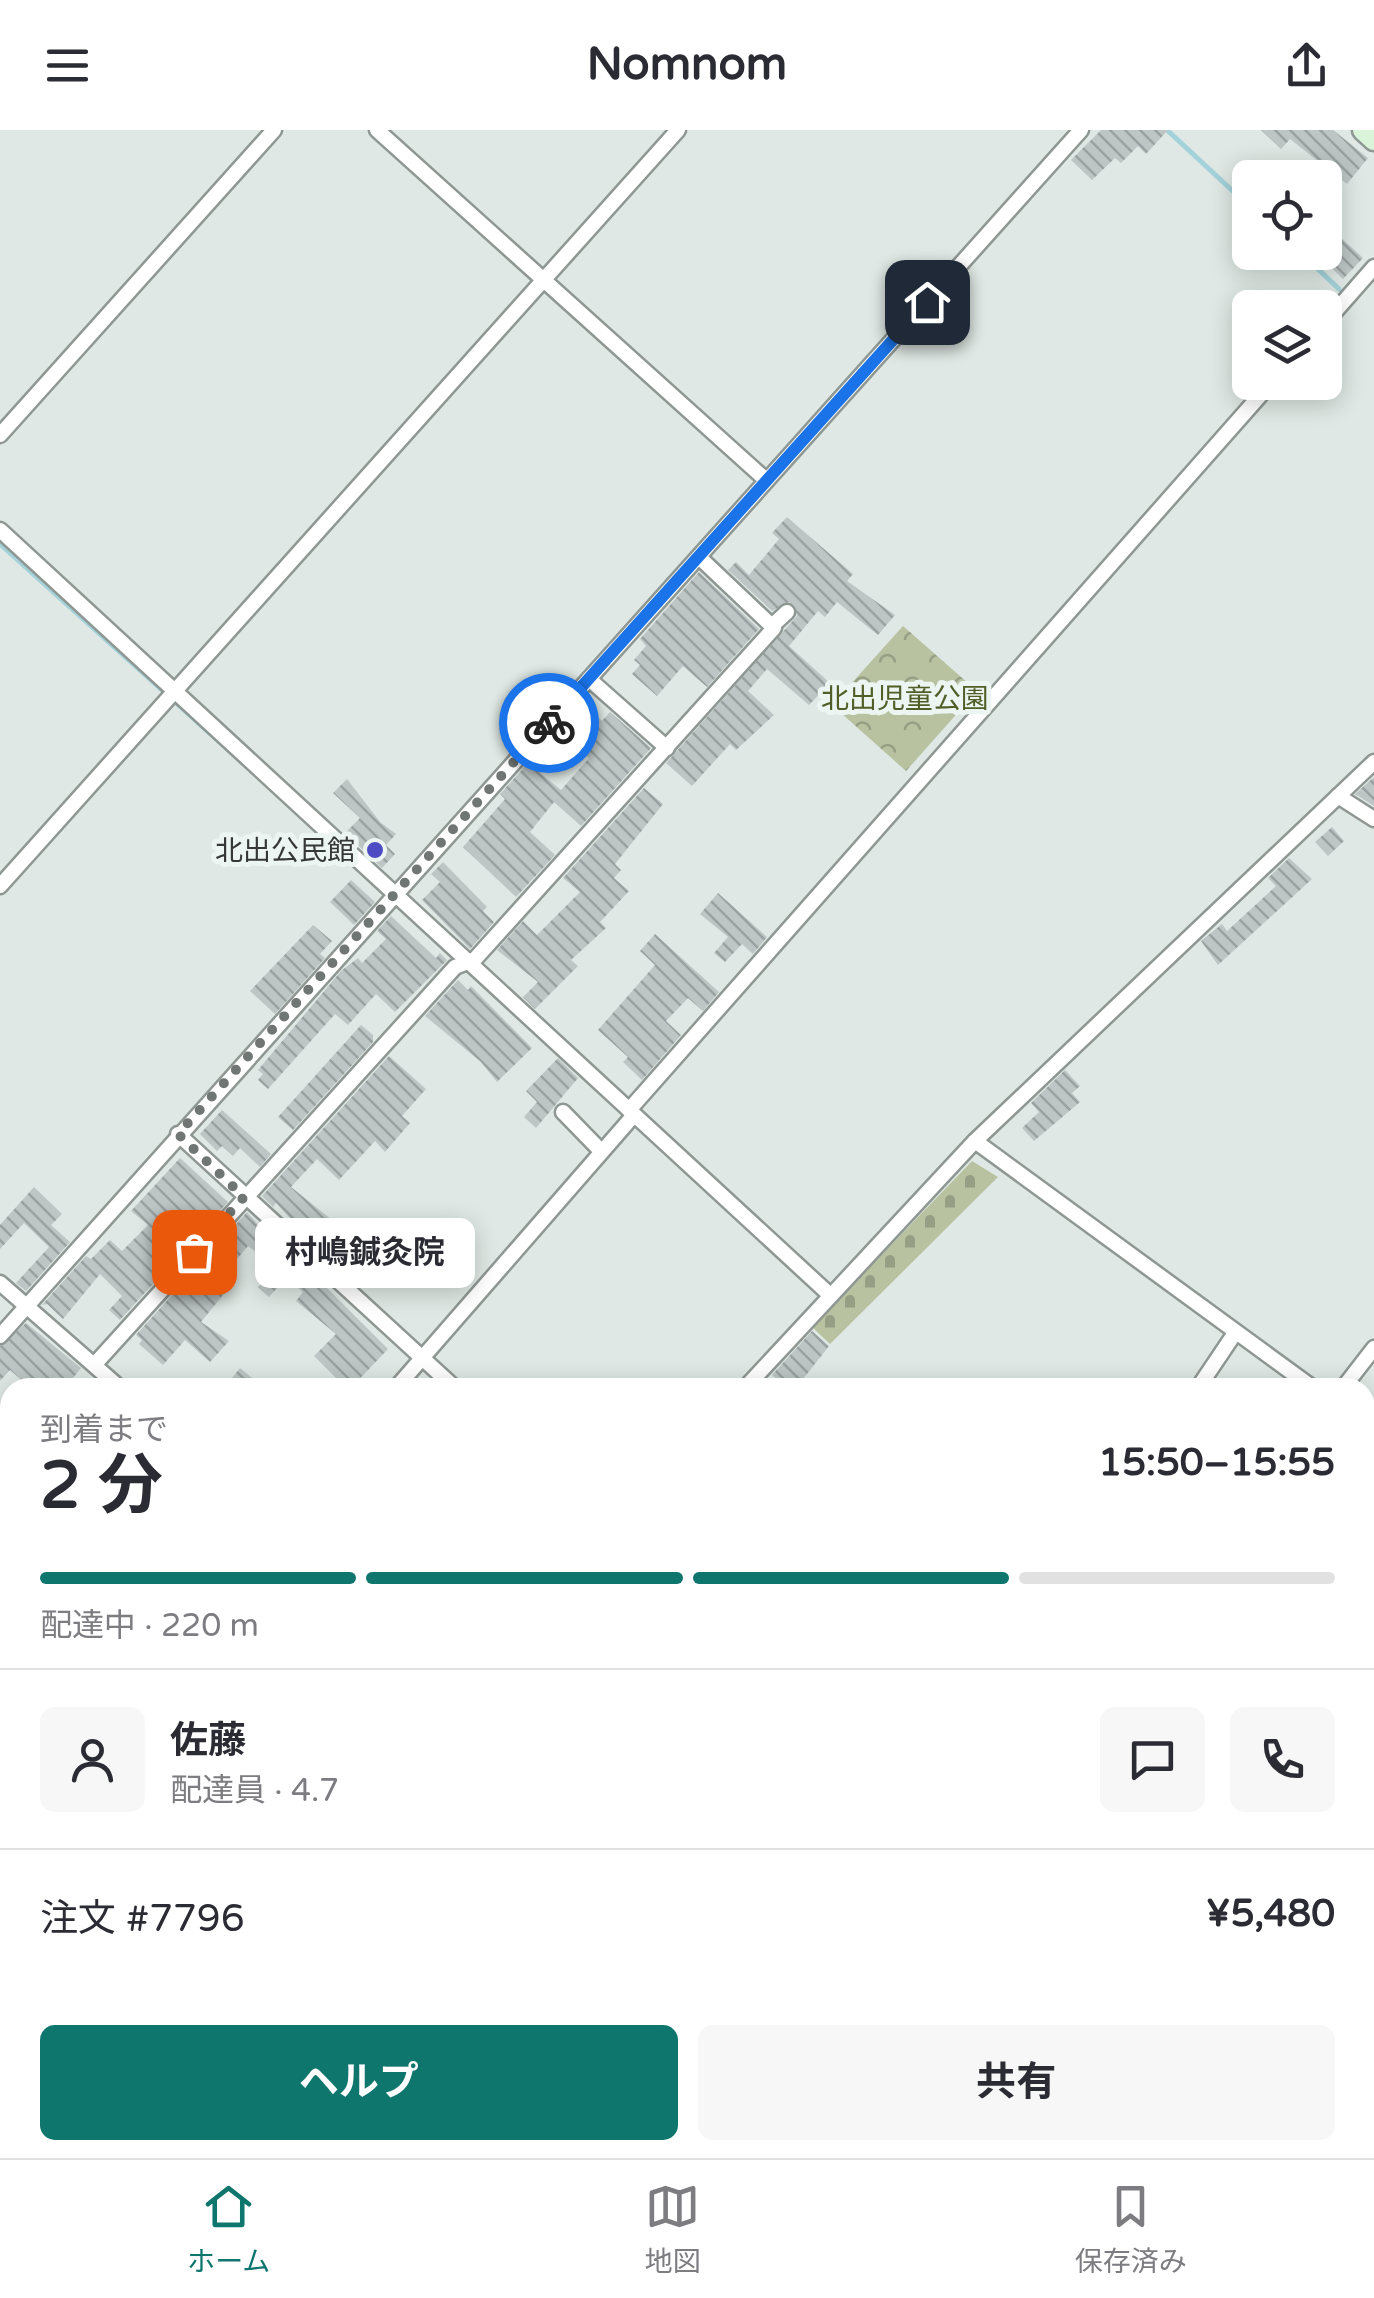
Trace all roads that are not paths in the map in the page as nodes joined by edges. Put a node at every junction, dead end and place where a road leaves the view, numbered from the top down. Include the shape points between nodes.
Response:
1 (274, 130) edge
2 (377, 130) edge
3 (678, 130) edge
4 (1081, 130) edge
5 (1363, 130) edge
6 (1374, 140) edge
7 (1374, 267) edge
8 (542, 282) junction
9 (1342, 304) edge
10 (1256, 400) edge
11 (0, 435) edge
12 (766, 480) junction
13 (0, 530) edge
14 (698, 557) junction
15 (787, 612) dead end
16 (774, 624) junction
17 (589, 678) junction
18 (170, 693) junction
19 (667, 748) junction
20 (1374, 762) edge
21 (1338, 796) junction
22 (1374, 819) edge
23 (0, 886) edge
24 (398, 894) junction
25 (467, 962) junction
26 (562, 1112) dead end
27 (631, 1112) junction
28 (178, 1134) junction
29 (975, 1141) junction
30 (601, 1151) junction
31 (244, 1197) junction
32 (0, 1282) edge
33 (830, 1295) junction
34 (27, 1306) junction
35 (1235, 1333) junction
36 (0, 1336) edge
37 (1374, 1348) edge
38 (422, 1356) junction
39 (94, 1364) junction
40 (109, 1378) edge
41 (404, 1378) edge
42 (445, 1378) edge
43 (754, 1378) edge
44 (1205, 1378) edge
45 (1299, 1378) edge
46 (1351, 1378) edge

1 - 11 street
2 - 8 street
3 - 8 street
4 - 12 street
5 - 6 main road
7 - 9 street
8 - 12 street
8 - 18 street
10 - 27 street
12 - 14 street
13 - 18 street
14 - 16 street
14 - 17 street
15 - 16 street
16 - 19 street
17 - 19 street
17 - 24 street
18 - 23 street
18 - 24 street
19 - 25 street
20 - 21 street
21 - 22 street
21 - 29 street
24 - 25 street
24 - 28 street
25 - 27 street
25 - 31 street via 455,967
26 - 30 street
27 - 30 street
27 - 33 street
28 - 31 street
28 - 34 street
29 - 33 street
29 - 35 street
30 - 38 street
31 - 38 street
31 - 39 street
32 - 34 street
33 - 43 street
34 - 36 street
34 - 39 street
35 - 44 street
35 - 45 street
37 - 46 street
38 - 41 street
38 - 42 street
39 - 40 street

